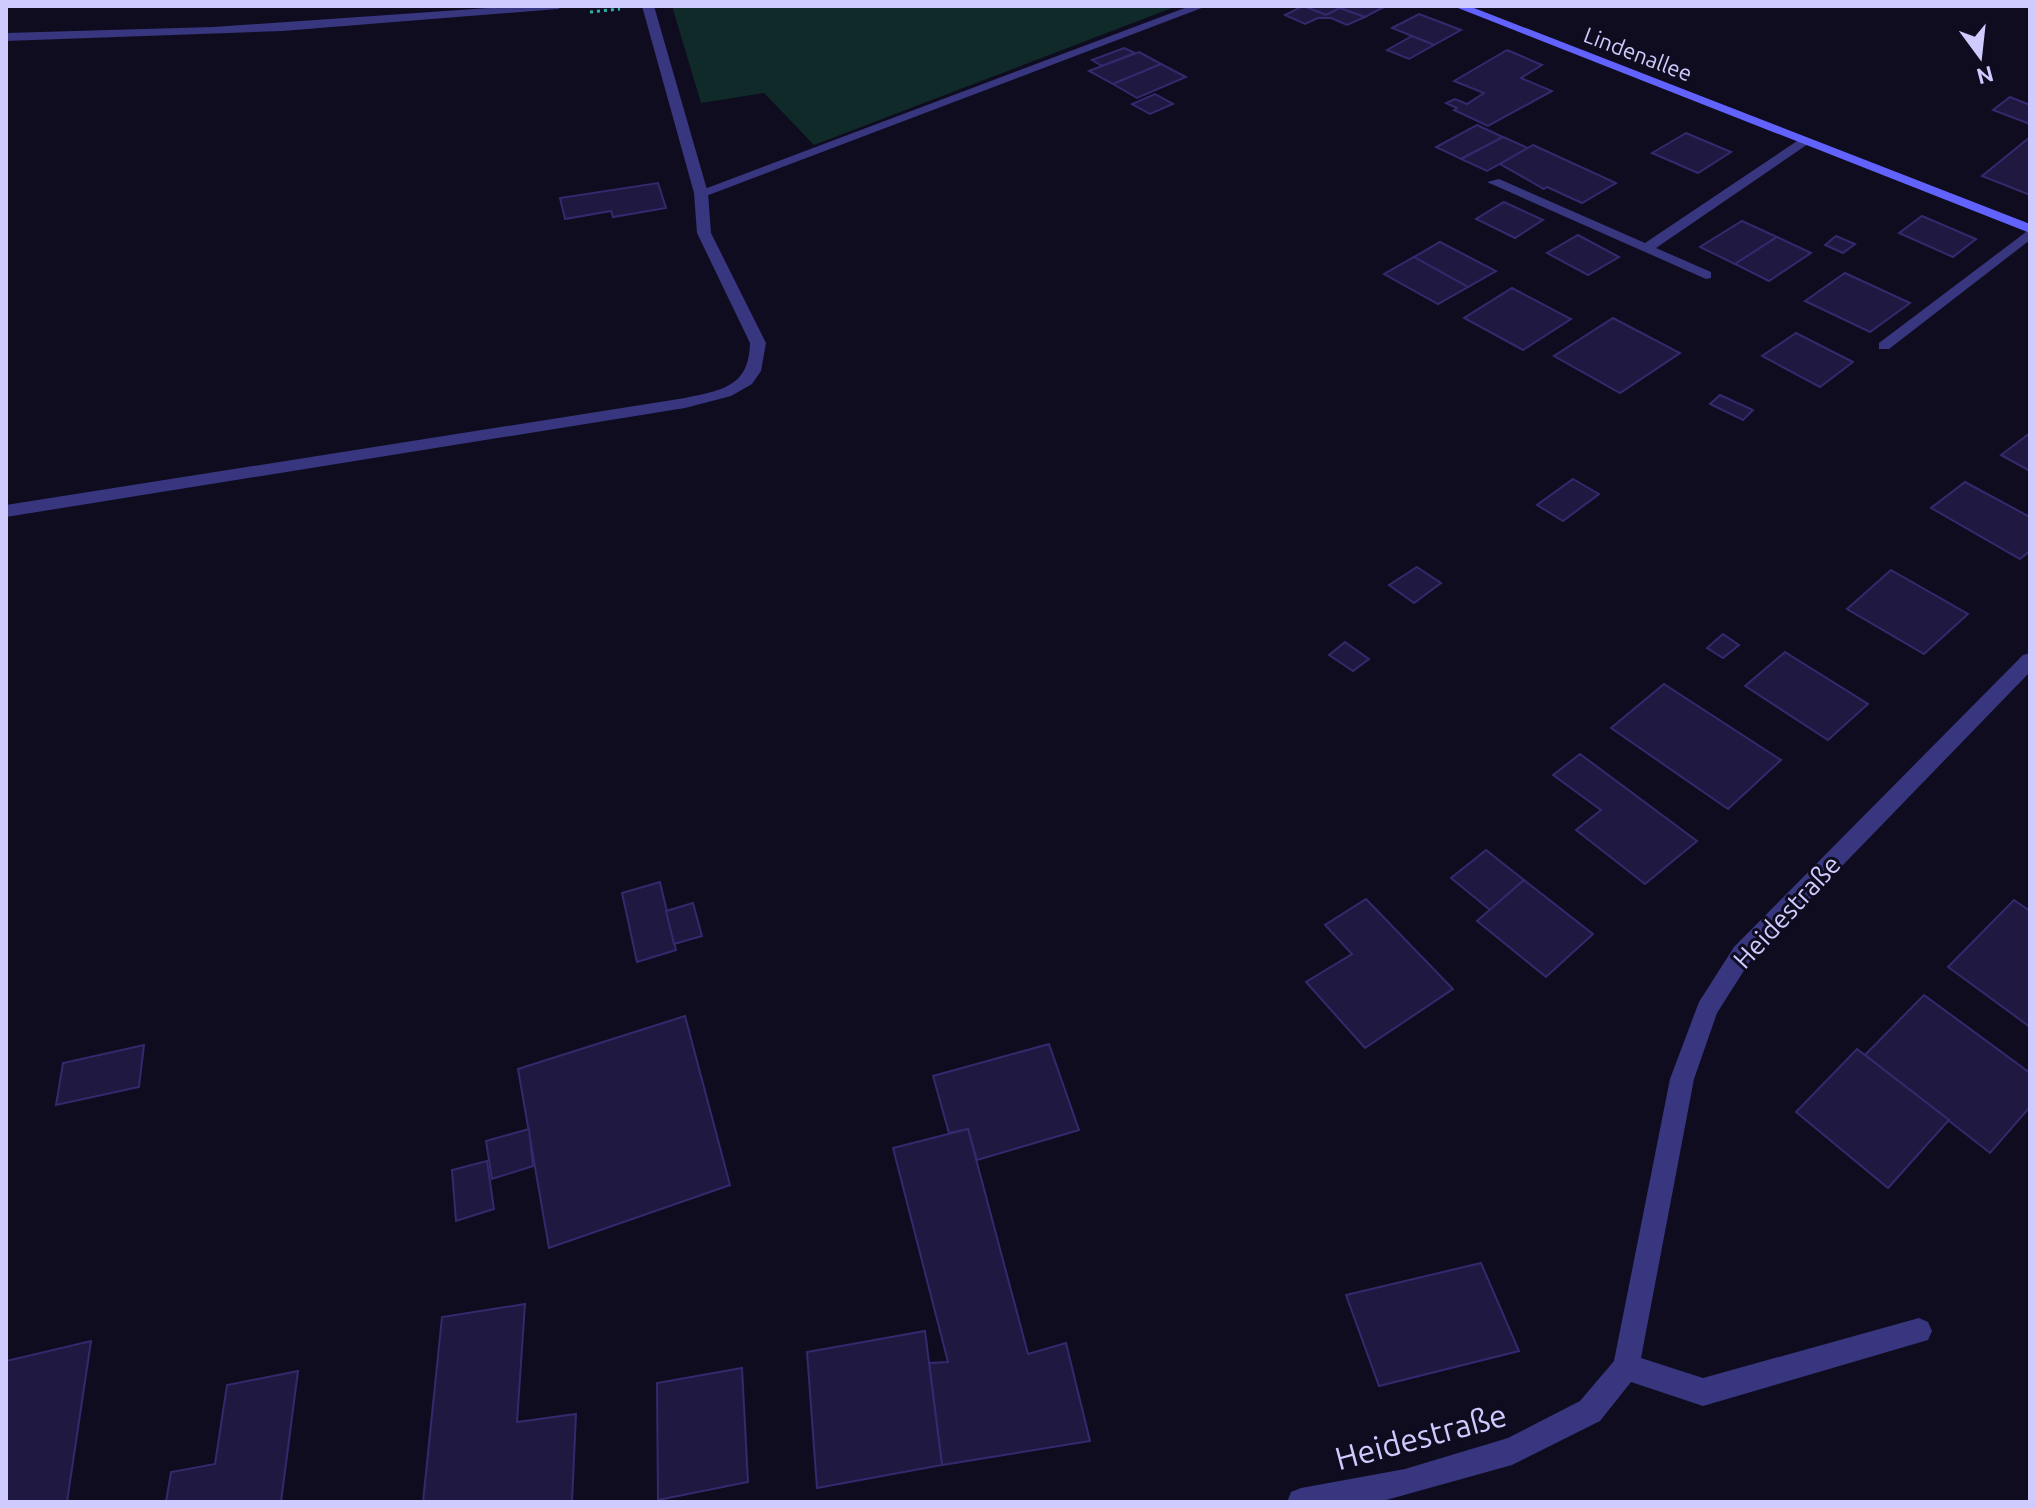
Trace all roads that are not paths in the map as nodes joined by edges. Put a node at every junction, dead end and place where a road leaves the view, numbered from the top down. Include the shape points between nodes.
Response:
1 (558, 6) edge
2 (648, 6) edge
3 (1201, 6) edge
4 (1459, 6) edge
5 (6, 37) edge
6 (1803, 141) junction
7 (1494, 182) dead end
8 (701, 193) junction
9 (2030, 231) edge
10 (1646, 249) junction
11 (1706, 275) dead end
12 (1884, 346) dead end
13 (6, 511) edge
14 (2030, 660) edge
15 (1919, 1331) dead end
16 (1626, 1367) junction
17 (1301, 1502) edge

1 - 5 street via 346,24
2 - 8 street
3 - 8 street
4 - 6 main road, Lindenallee
6 - 9 main road, Lindenallee
6 - 10 street
7 - 10 street
8 - 13 street via 704,233 758,343 759,362 747,381 726,394
9 - 12 street
10 - 11 street
14 - 16 street, Heidestraße via 1742,954 1707,1009 1682,1079
15 - 16 street via 1703,1392
16 - 17 street, Heidestraße via 1590,1411 1512,1451 1405,1483

